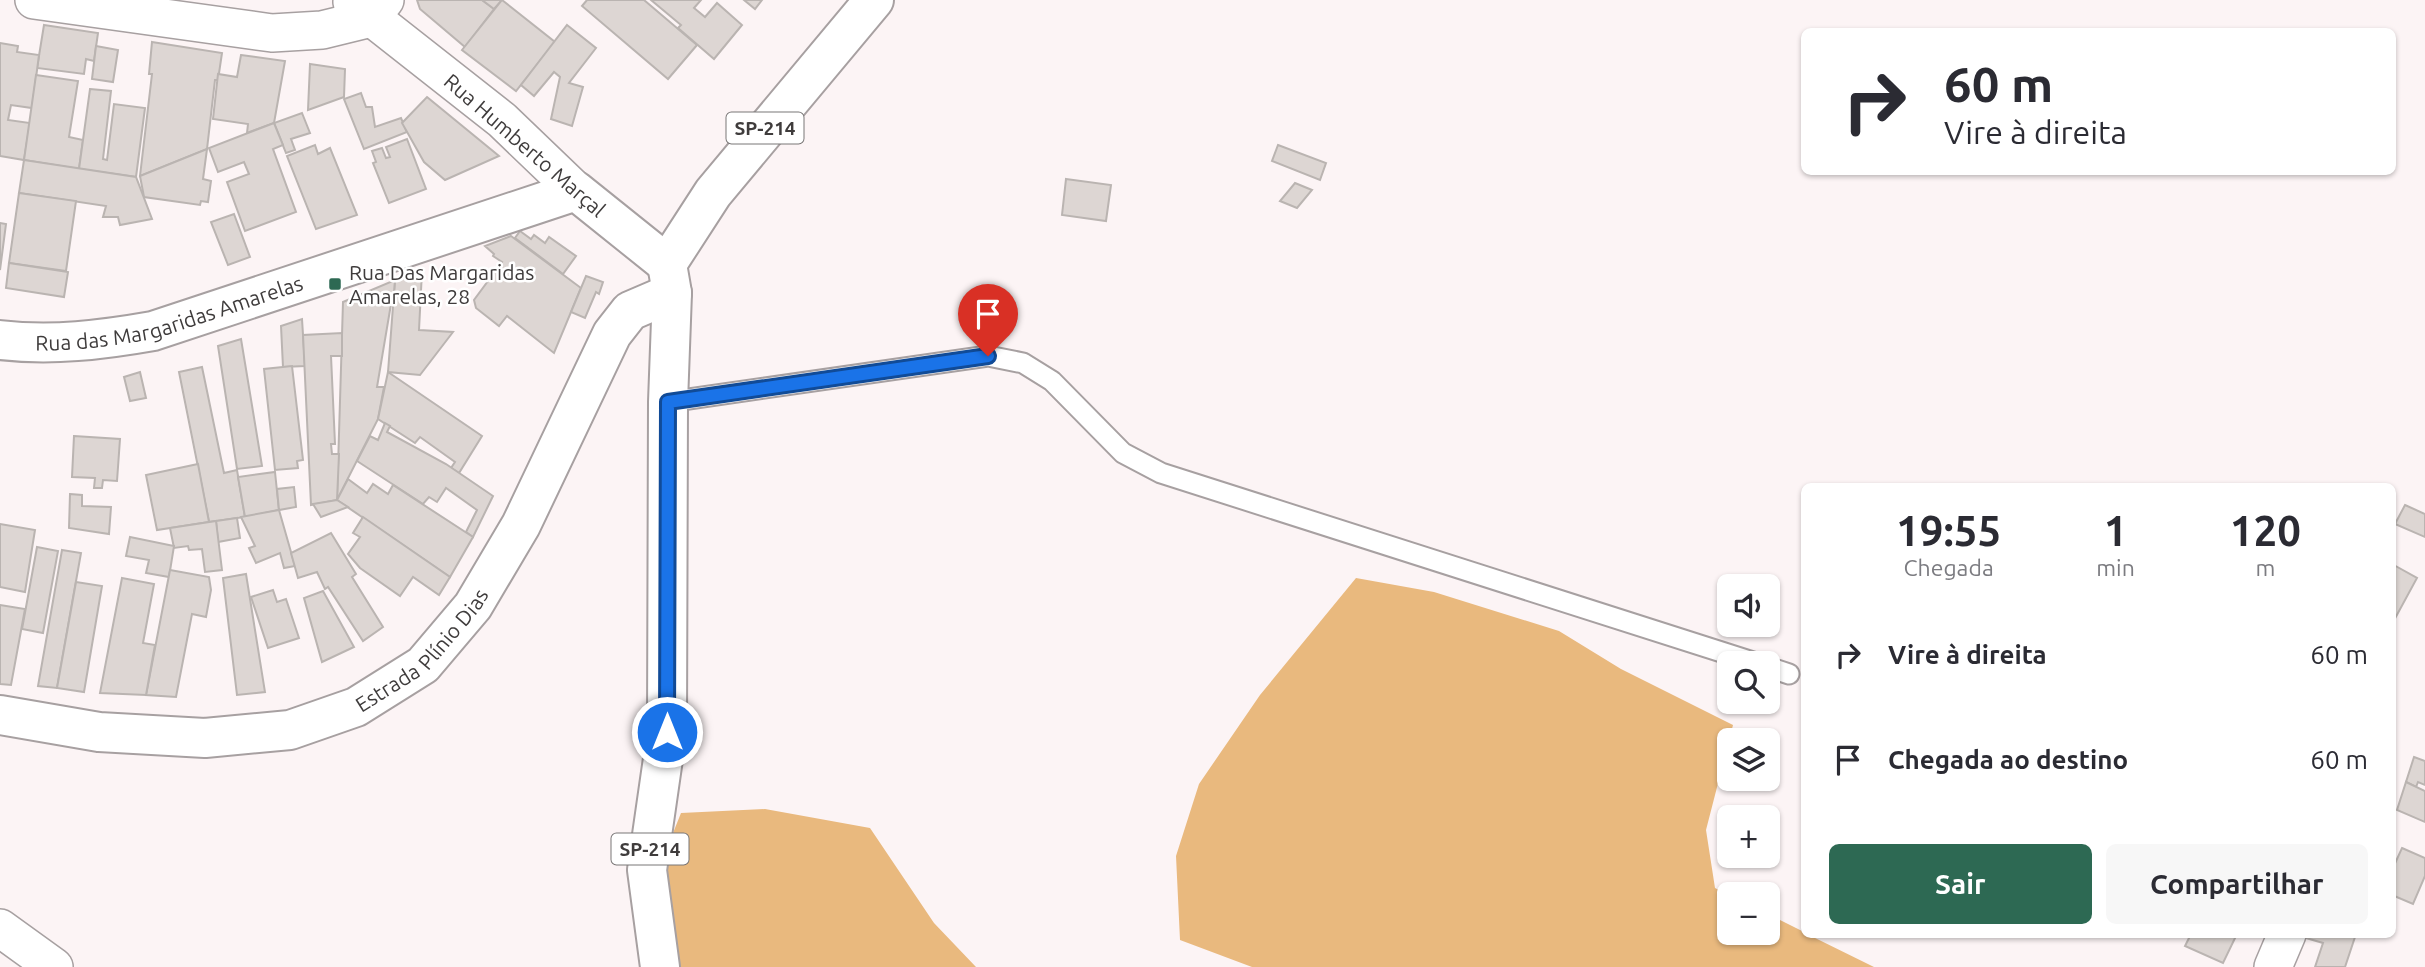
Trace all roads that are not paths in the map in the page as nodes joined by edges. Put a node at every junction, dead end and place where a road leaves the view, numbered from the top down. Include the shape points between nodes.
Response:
1 (34, 0) edge
2 (874, 0) edge
3 (368, 6) edge
4 (576, 191) junction
5 (670, 279) junction
6 (0, 340) edge
7 (668, 402) junction
8 (1718, 651) edge
9 (1780, 671) edge
10 (1788, 674) dead end
11 (0, 715) edge
12 (0, 928) edge
13 (2285, 938) edge
14 (54, 967) edge
15 (660, 967) edge
16 (2273, 967) edge

1 - 3 street via 272,33 322,30
2 - 5 main road, SP-214 via 713,192
3 - 4 street, Rua Humberto Marçal via 502,120
4 - 5 main road, Rua Humberto Marçal
4 - 6 main road, Rua das Margaridas Amarelas via 153,331 99,340
5 - 7 main road, SP-214
5 - 11 main road, Estrada Plínio Dias via 630,311 612,334 521,525 473,606 423,665 356,707 290,730 205,738 100,732
7 - 8 lane via 988,356 1023,363 1052,381 1123,453 1161,473
7 - 15 main road, SP-214 via 667,732 646,870
9 - 10 lane
12 - 14 street
13 - 16 street

